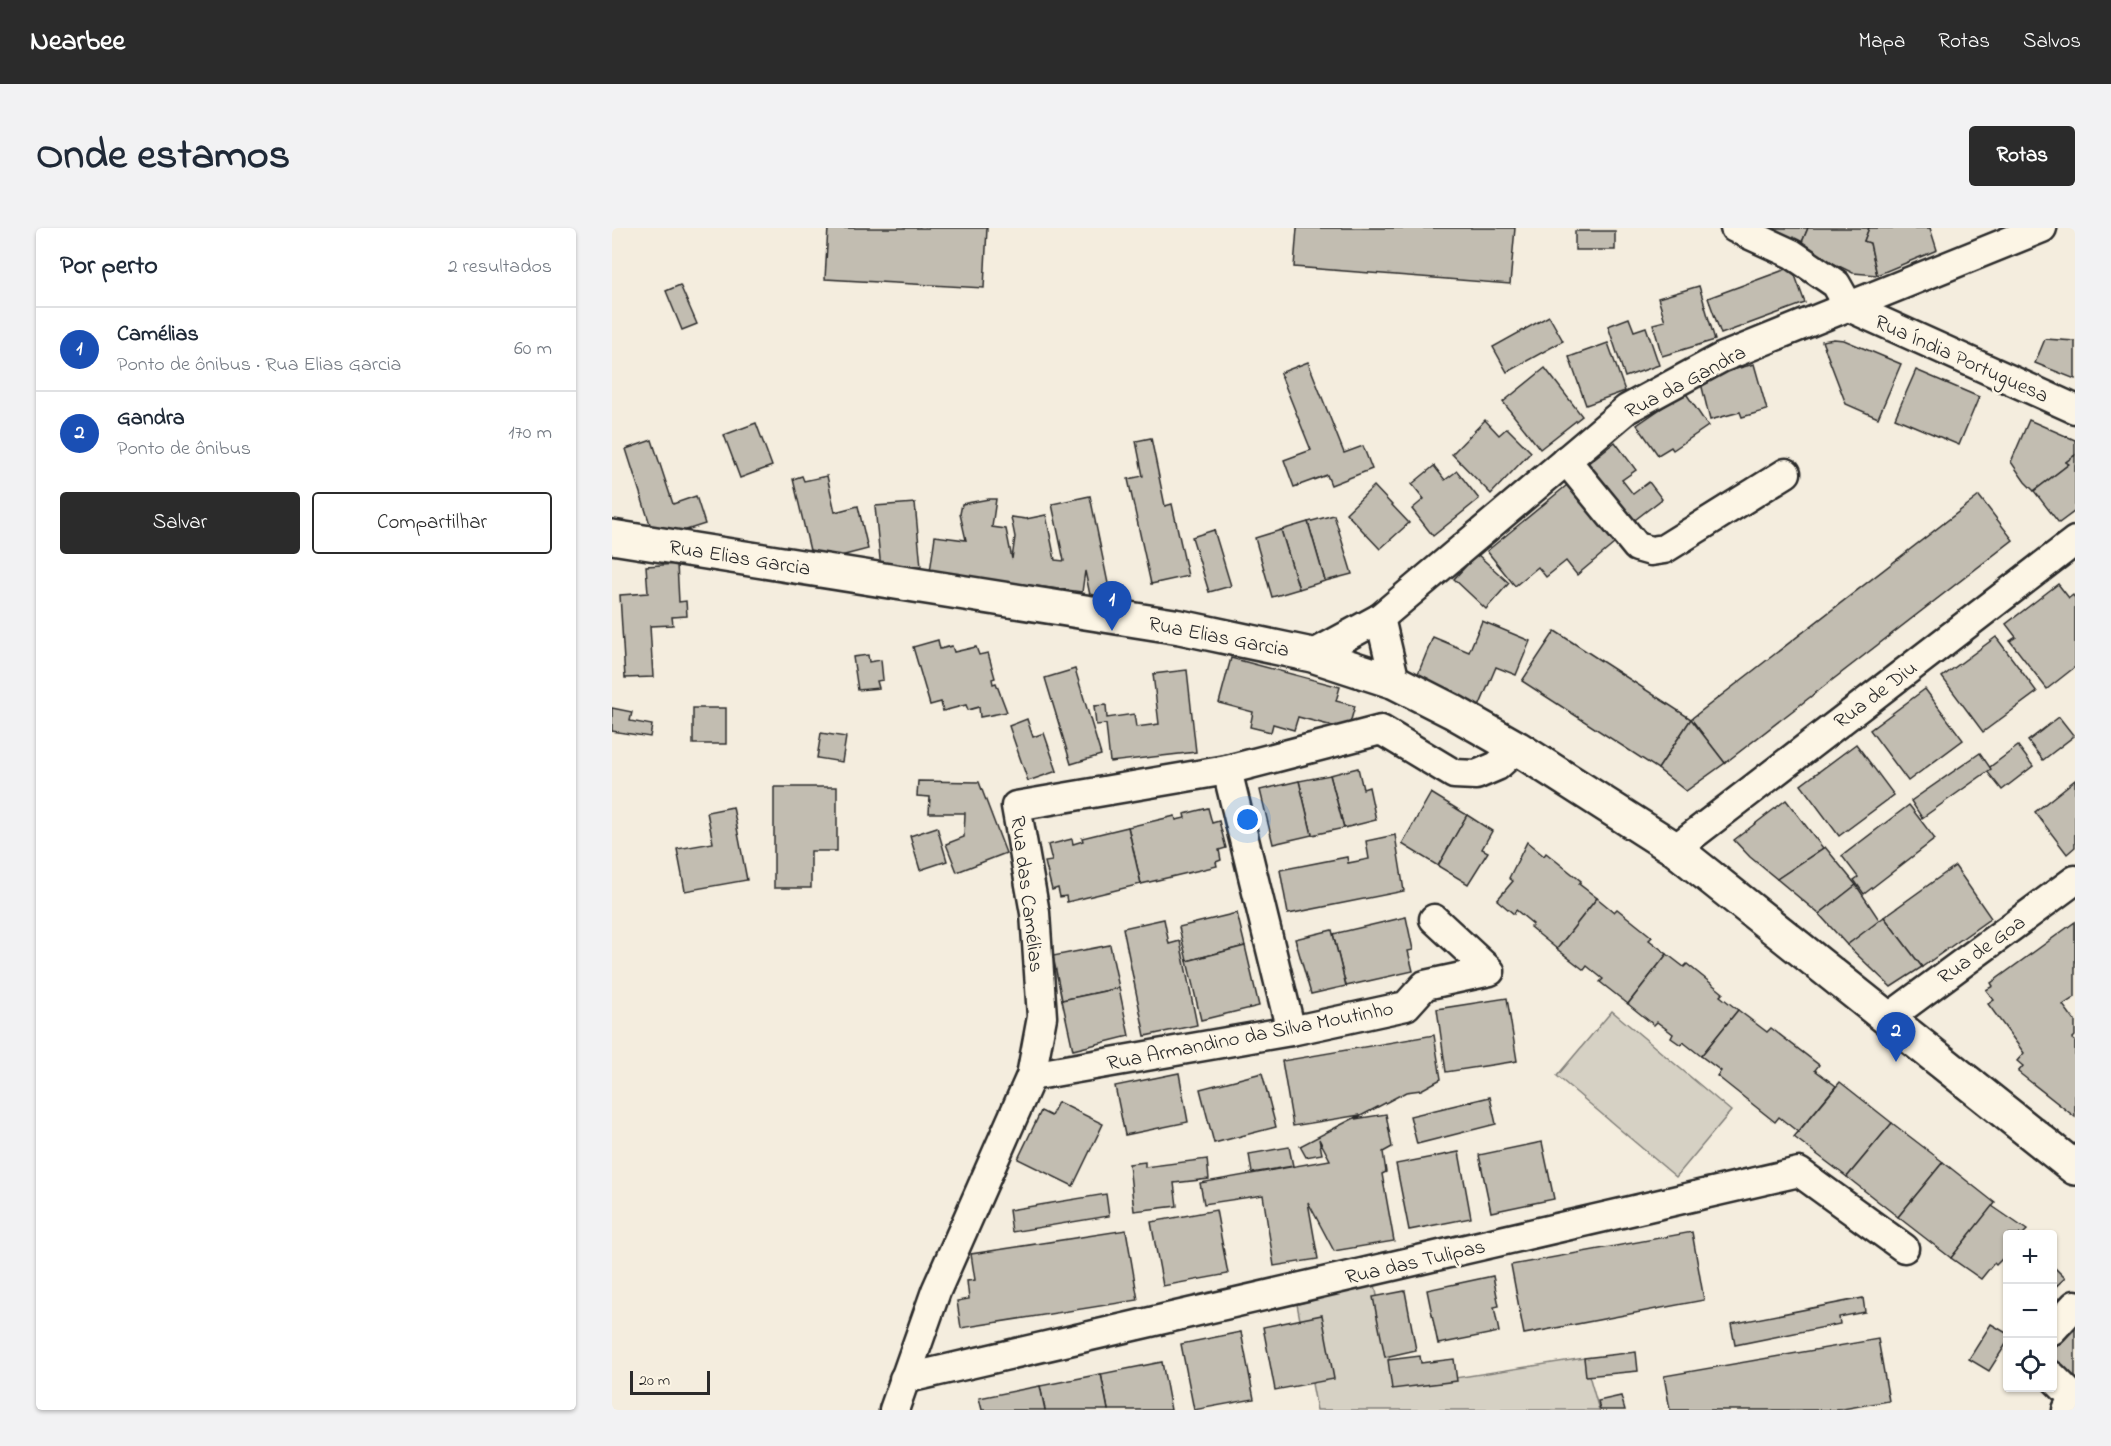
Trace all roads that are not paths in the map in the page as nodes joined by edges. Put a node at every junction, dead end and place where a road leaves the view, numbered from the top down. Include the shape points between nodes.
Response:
1 (1735, 228) edge
2 (2042, 228) edge
3 (1849, 307) junction
4 (2075, 409) edge
5 (1566, 460) junction
6 (1786, 473) dead end
7 (612, 537) edge
8 (2075, 541) edge
9 (1380, 618) junction
10 (1312, 655) junction
11 (1395, 682) junction
12 (1517, 748) junction
13 (1227, 770) junction
14 (1675, 849) junction
15 (2075, 880) edge
16 (1434, 919) dead end
17 (1887, 1019) junction
18 (1291, 1031) junction
19 (1031, 1076) junction
20 (2075, 1168) edge
21 (1904, 1248) dead end
22 (2075, 1305) edge
23 (2057, 1325) edge
24 (904, 1379) junction
25 (2057, 1381) edge
26 (894, 1410) edge
27 (2067, 1410) edge

1 - 3 street via 1792,254 1836,284
2 - 3 street, Rua da Gandra
3 - 4 street, Rua Índia Portuguesa
3 - 5 street, Rua da Gandra via 1721,358 1627,409
5 - 6 street via 1637,547 1651,550 1664,549
5 - 9 street, Rua da Gandra
7 - 10 main road, Rua Elias Garcia via 1180,627
8 - 14 street, Rua de Diu
9 - 10 street, Rua da Gandra
9 - 11 street
10 - 11 main road, Rua Elias Garcia
11 - 12 main road, Rua Elias Garcia
12 - 13 street, Rua das Camélias via 1497,766 1476,776 1454,774 1381,730
12 - 14 main road, Rua Elias Garcia
13 - 18 street
13 - 19 street, Rua das Camélias via 1016,806 1035,913 1042,1017
14 - 17 main road, Rua Elias Garcia
15 - 17 street, Rua de Goa
16 - 18 street, Rua Armandino da Silva Moutinho via 1490,971 1425,985 1406,1006
17 - 20 main road, Rua Elias Garcia
18 - 19 street, Rua Armandino da Silva Moutinho
19 - 24 street, Rua das Camélias via 936,1291
21 - 24 street, Rua das Tulipas via 1799,1172
22 - 23 street
24 - 26 street, Rua das Camélias
25 - 27 street via 2073,1397

